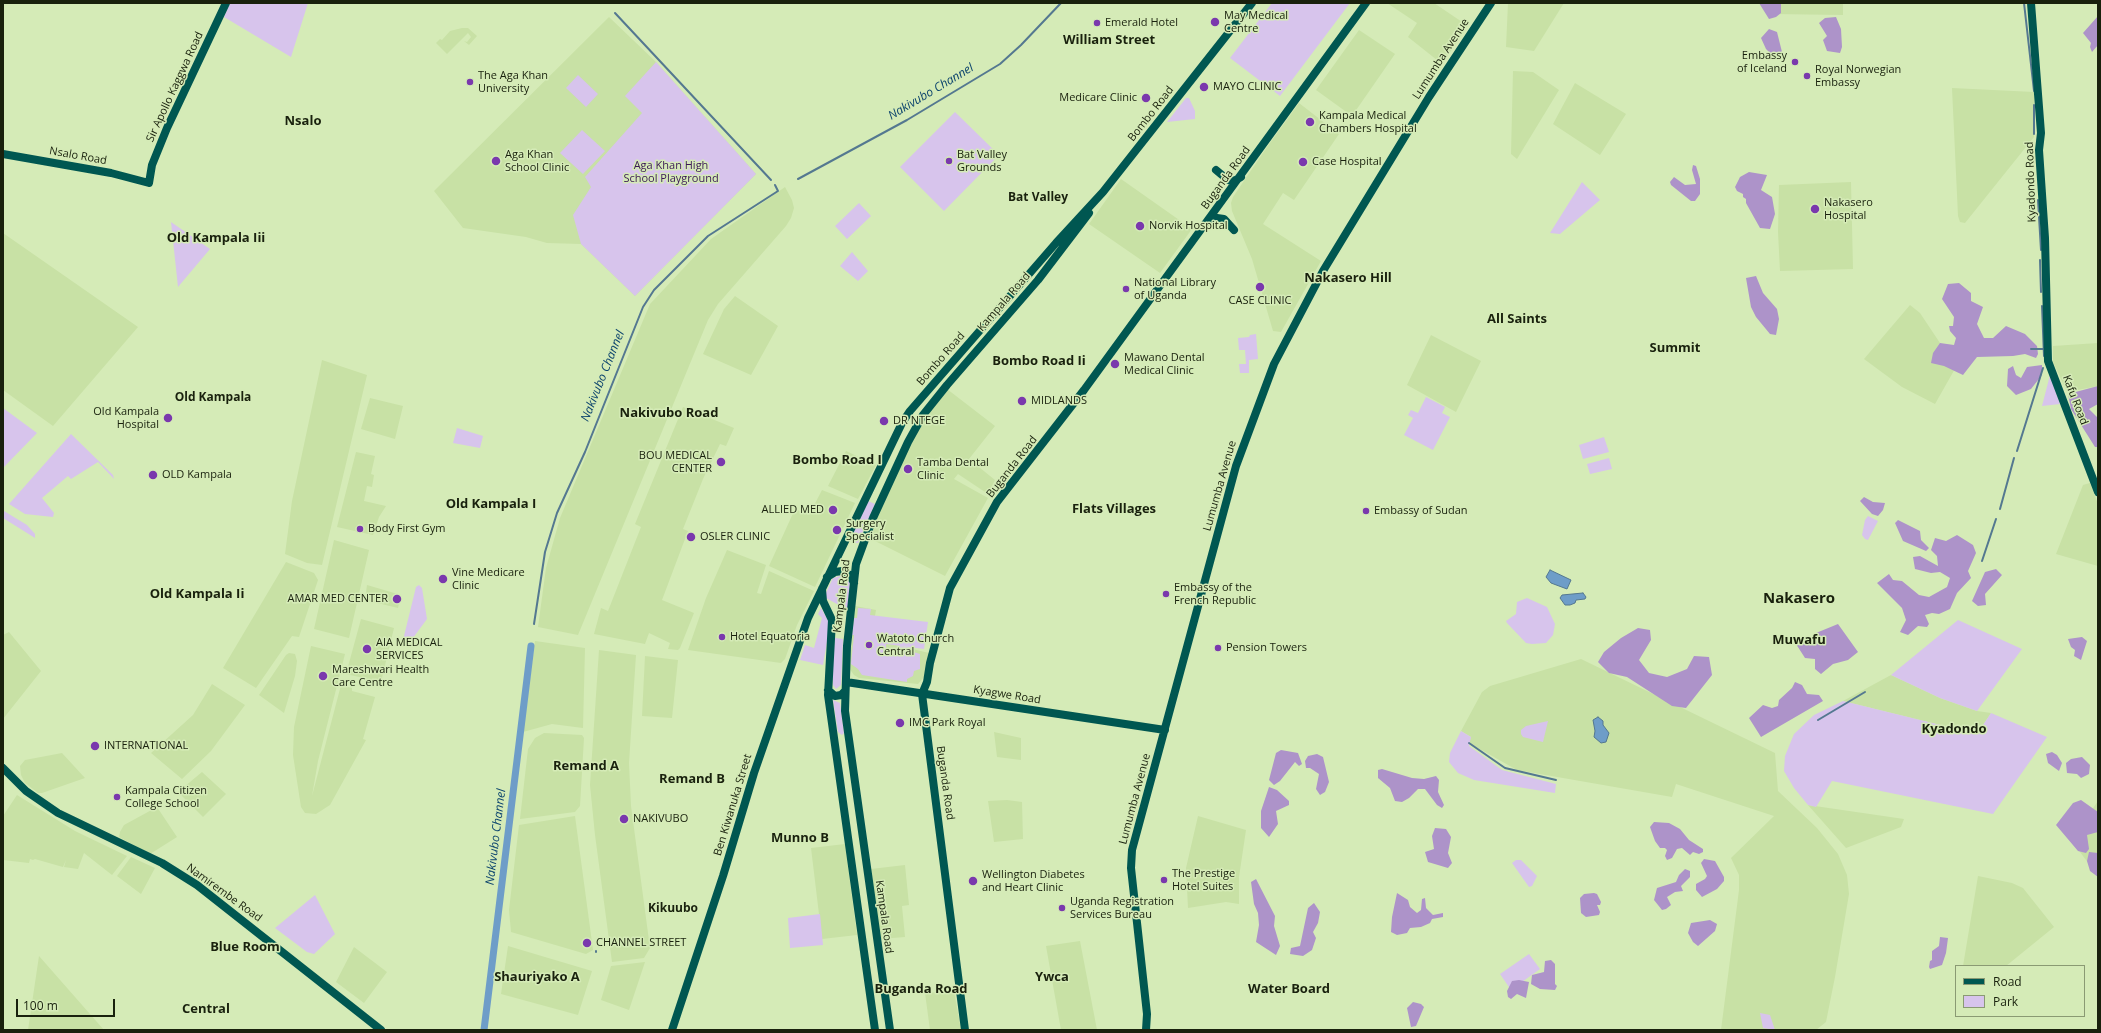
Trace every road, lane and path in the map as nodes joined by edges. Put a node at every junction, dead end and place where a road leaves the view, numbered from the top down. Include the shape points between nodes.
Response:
1 (226, 3) edge
2 (1252, 3) edge
3 (1366, 3) edge
4 (1491, 3) edge
5 (2031, 3) edge
6 (3, 154) edge
7 (1216, 170) dead end
8 (1241, 177) junction
9 (149, 183) joint
10 (1103, 192) junction
11 (1208, 221) junction
12 (1234, 230) dead end
13 (2048, 361) joint
14 (898, 431) junction
15 (909, 438) junction
16 (2098, 492) edge
17 (827, 578) junction
18 (854, 584) junction
19 (822, 589) junction
20 (846, 682) junction
21 (828, 690) junction
22 (845, 691) junction
23 (922, 694) junction
24 (1165, 730) junction
25 (3, 768) edge
26 (872, 908) junction
27 (857, 910) junction
28 (377, 1029) edge
29 (672, 1030) edge
30 (875, 1030) edge
31 (890, 1030) edge
32 (965, 1030) edge
33 (1146, 1030) edge

1 - 9 main road, Sir Apollo Kaggwa Road via 167,128 152,165
2 - 10 main road, Bombo Road
3 - 8 main road, Buganda Road
4 - 24 main road, Lumumba Avenue via 1385,168 1323,271 1274,364 1236,466
5 - 13 main road, Kyadondo Road via 2041,134 2039,150 2045,238
6 - 9 main road, Nsalo Road via 111,173
7 - 8 main road via 1228,180 1234,181
8 - 11 main road, Buganda Road
10 - 14 main road, Bombo Road via 910,411
10 - 15 main road, Kampala Road via 1038,280 938,395
11 - 12 main road via 1220,218 1228,222
11 - 23 main road, Buganda Road via 998,502 950,588
13 - 16 main road, Kafu Road
14 - 15 main road via 906,431
14 - 17 main road, Bombo Road
15 - 18 main road, Kampala Road via 863,540 856,564
17 - 18 main road via 835,572 842,571 850,575
17 - 19 main road, Bombo Road
18 - 20 main road, Kampala Road
19 - 21 main road, Kampala Road via 823,601 832,620
19 - 29 main road, Ben Kiwanuka Street via 792,660
20 - 22 main road, Kampala Road
20 - 23 main road, Kyagwe Road
21 - 22 main road via 835,696
21 - 27 main road, Kampala Road
22 - 26 main road, Kampala Road via 845,711
23 - 24 main road, Kyagwe Road
23 - 32 main road, Buganda Road
24 - 33 main road, Lumumba Avenue via 1132,850 1131,868 1147,1014
25 - 28 main road, Namirembe Road via 26,791 58,813 162,864 198,885
26 - 27 main road via 864,916
26 - 27 main road via 864,902
26 - 31 main road, Kampala Road
27 - 30 main road, Kampala Road

